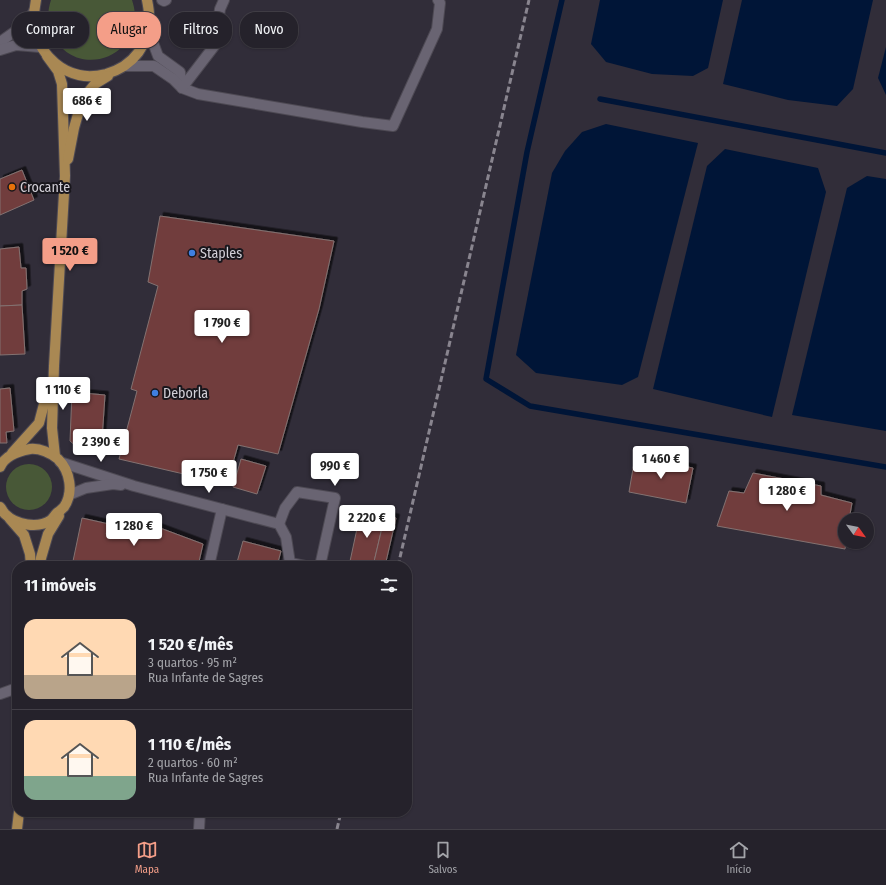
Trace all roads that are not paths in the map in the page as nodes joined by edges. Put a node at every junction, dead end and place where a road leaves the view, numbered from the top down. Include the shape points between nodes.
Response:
1 (36, 0) edge
2 (146, 0) edge
3 (162, 0) edge
4 (166, 0) edge
5 (224, 0) edge
6 (438, 0) edge
7 (34, 11) joint
8 (149, 12) edge
9 (0, 42) edge
10 (12, 46) edge
11 (41, 48) edge
12 (141, 48) edge
13 (155, 48) edge
14 (0, 50) edge
15 (47, 56) junction
16 (120, 68) junction
17 (182, 88) junction
18 (65, 176) junction
19 (54, 366) junction
20 (57, 459) junction
21 (3, 462) edge
22 (134, 486) junction
23 (69, 495) junction
24 (64, 508) junction
25 (222, 509) junction
26 (2, 510) edge
27 (279, 524) junction
28 (31, 561) edge
29 (41, 561) edge
30 (210, 561) edge
31 (290, 561) edge
32 (321, 561) edge
33 (12, 690) edge
34 (0, 694) edge
35 (18, 817) edge
36 (199, 817) edge
37 (17, 829) edge
38 (198, 829) edge

1 - 7 main road
2 - 8 main road
3 - 4 street
5 - 17 street via 220,9 215,45
6 - 17 street via 440,3 437,29 393,126 198,94
7 - 9 street via 27,23
10 - 14 street
11 - 15 main road
12 - 16 main road via 136,56
13 - 17 street via 158,56 180,72
15 - 16 main road via 62,68 79,75 98,76
15 - 18 main road via 58,71 62,84
16 - 17 street via 154,66
16 - 18 main road via 95,84 82,100
18 - 19 main road
19 - 20 main road via 52,428
19 - 21 main road via 39,423
20 - 21 main road via 43,450 34,449 21,450
20 - 22 street
20 - 23 main road via 66,470 70,482
22 - 23 street via 113,484 86,488
22 - 25 street
23 - 24 main road
24 - 26 main road via 50,520 30,525 17,522
24 - 29 main road via 48,534
25 - 27 street
25 - 30 street
26 - 28 main road via 24,535
27 - 31 street via 286,537
27 - 32 street via 285,508 297,492 335,498
33 - 34 street
35 - 37 main road
36 - 38 street

